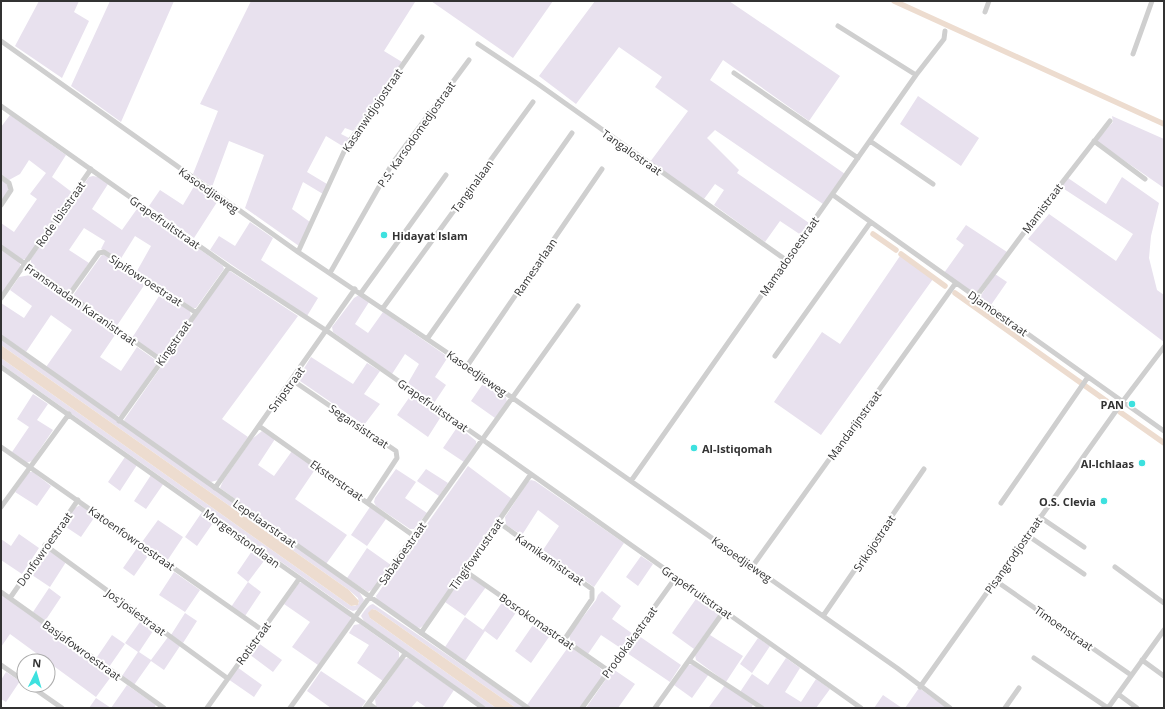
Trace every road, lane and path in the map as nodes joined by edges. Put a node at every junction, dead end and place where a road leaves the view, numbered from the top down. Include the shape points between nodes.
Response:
1 (989, 1) edge
2 (1152, 1) edge
3 (985, 12) dead end
4 (838, 26) dead end
5 (945, 31) dead end
6 (422, 37) dead end
7 (1, 41) edge
8 (478, 44) dead end
9 (1132, 54) dead end
10 (469, 60) dead end
11 (734, 73) dead end
12 (916, 75) junction
13 (533, 102) dead end
14 (1, 106) edge
15 (1110, 121) dead end
16 (572, 133) dead end
17 (870, 141) junction
18 (1094, 141) junction
19 (858, 158) junction
20 (92, 169) junction
21 (602, 169) dead end
22 (446, 175) dead end
23 (1, 177) edge
24 (1145, 179) dead end
25 (933, 184) dead end
26 (832, 195) junction
27 (1, 205) edge
28 (870, 223) junction
29 (1, 247) edge
30 (298, 252) junction
31 (786, 260) junction
32 (25, 264) junction
33 (229, 267) junction
34 (330, 273) junction
35 (955, 284) junction
36 (355, 290) junction
37 (361, 293) junction
38 (69, 295) junction
39 (976, 297) junction
40 (1, 298) edge
41 (578, 306) dead end
42 (383, 308) junction
43 (195, 312) junction
44 (327, 331) junction
45 (1, 338) edge
46 (427, 339) junction
47 (1164, 347) edge
48 (775, 356) dead end
49 (161, 360) junction
50 (467, 366) junction
51 (1, 367) edge
52 (1087, 379) junction
53 (292, 380) junction
54 (513, 398) junction
55 (1123, 401) junction
56 (69, 414) junction
57 (119, 421) junction
58 (259, 426) junction
59 (1164, 431) edge
60 (483, 440) junction
61 (1, 447) edge
62 (30, 467) junction
63 (924, 469) dead end
64 (531, 474) junction
65 (630, 481) junction
66 (215, 488) junction
67 (78, 500) junction
68 (368, 502) junction
69 (1001, 503) dead end
70 (1, 508) edge
71 (1040, 517) junction
72 (498, 522) junction
73 (1027, 535) junction
74 (414, 536) junction
75 (46, 545) junction
76 (1084, 547) dead end
77 (752, 567) junction
78 (1115, 567) dead end
79 (465, 571) junction
80 (1084, 574) dead end
81 (676, 577) junction
82 (299, 579) junction
83 (996, 580) junction
84 (1, 592) edge
85 (10, 598) junction
86 (370, 598) junction
87 (1164, 603) edge
88 (724, 611) junction
89 (823, 616) junction
90 (356, 617) junction
91 (262, 630) junction
92 (1164, 630) edge
93 (421, 632) junction
94 (564, 640) junction
95 (405, 654) junction
96 (1034, 658) dead end
97 (690, 660) junction
98 (1142, 660) junction
99 (1, 665) edge
100 (609, 671) junction
101 (16, 675) edge
102 (1131, 675) junction
103 (1164, 676) edge
104 (227, 678) junction
105 (920, 687) junction
106 (1019, 688) dead end
107 (40, 693) edge
108 (1118, 694) junction
109 (367, 706) edge
110 (658, 707) edge
111 (62, 708) edge
112 (164, 708) edge
113 (207, 708) edge
114 (290, 708) edge
115 (375, 708) edge
116 (482, 708) edge
117 (528, 708) edge
118 (582, 708) edge
119 (762, 708) edge
120 (861, 708) edge
121 (950, 708) edge
122 (1005, 708) edge
123 (1108, 708) edge
124 (1137, 708) edge

1 - 3 street
2 - 9 street
4 - 12 street
5 - 12 street, Mamadosoestraat via 944,39
6 - 30 street, Kasanwidjojostraat via 347,145
7 - 30 street, Kasoedjieweg
8 - 31 street, Tangalostraat
10 - 34 street, P.S. Karsodomedjostraat via 392,164
11 - 19 street
12 - 17 street, Mamadosoestraat
13 - 42 street, Tanginalaan
14 - 20 street, Grapefruitstraat
15 - 18 street, Mamistraat
16 - 46 street
17 - 19 street, Mamadosoestraat
17 - 25 street
18 - 24 street
18 - 39 street, Mamistraat
19 - 26 street, Mamadosoestraat
20 - 32 street, Rode Ibisstraat
20 - 33 street, Grapefruitstraat
21 - 50 street, Ramesarlaan
22 - 37 street
23 - 27 street via 9,183 11,190
26 - 28 street, Djamoestraat
26 - 31 street, Mamadosoestraat
28 - 35 street, Djamoestraat
28 - 48 street
29 - 32 street, Fransmadam Karanistraat
30 - 34 street, Kasoedjieweg
31 - 65 street, Mamadosoestraat
32 - 38 street, Fransmadam Karanistraat
32 - 40 street, Rode Ibisstraat
33 - 43 street, Kingstraat
33 - 44 street, Grapefruitstraat
34 - 36 street, Kasoedjieweg
35 - 39 street, Djamoestraat
35 - 77 street, Mandarijnstraat
36 - 37 street, Kasoedjieweg
36 - 44 street, Snipstraat
37 - 42 street, Kasoedjieweg
38 - 43 street, Sipifowroestraat via 99,253 104,252
38 - 49 street, Fransmadam Karanistraat
39 - 52 street, Djamoestraat
41 - 54 street, Sabakoestraat
42 - 46 street, Kasoedjieweg
43 - 49 street, Kingstraat
44 - 53 street, Snipstraat
44 - 60 street, Grapefruitstraat
45 - 57 street, Lepelaarstraat
46 - 50 street, Kasoedjieweg
47 - 55 street, Pisangrodjostraat
49 - 57 street, Kingstraat
50 - 54 street, Kasoedjieweg
51 - 56 street, Morgenstondlaan
52 - 55 street, Djamoestraat
52 - 69 street
53 - 58 street, Snipstraat
53 - 68 street, Segansistraat via 396,450 397,458
54 - 60 street, Sabakoestraat
54 - 65 street, Kasoedjieweg
55 - 59 street, Djamoestraat
55 - 71 street, Pisangrodjostraat
56 - 62 street
56 - 82 street, Morgenstondlaan
57 - 66 street, Lepelaarstraat
58 - 66 street, Snipstraat
58 - 68 street, Eksterstraat
60 - 64 street, Grapefruitstraat
60 - 74 street, Sabakoestraat
61 - 62 street, Katoenfowroestraat
62 - 67 street, Katoenfowroestraat
62 - 70 street
63 - 89 street, Srikojostraat
64 - 72 street, Tingifowrustraat
64 - 81 street, Grapefruitstraat
65 - 77 street, Kasoedjieweg
66 - 86 street, Lepelaarstraat
67 - 75 street, Donfowroestraat
67 - 91 street, Katoenfowroestraat
68 - 74 street, Eksterstraat
71 - 73 street, Pisangrodjostraat
71 - 76 street
72 - 79 street, Tingifowrustraat
72 - 94 street, Kamikamistraat via 592,589 592,599
73 - 80 street
73 - 83 street, Pisangrodjostraat
74 - 86 street, Sabakoestraat
75 - 85 street, Donfowroestraat
75 - 104 street, Jos'josiestraat
77 - 89 street, Kasoedjieweg
78 - 87 street
79 - 93 street, Tingifowrustraat
79 - 94 street, Bosrokomastraat
81 - 88 street, Grapefruitstraat
81 - 100 street, Prodokakastraat
82 - 90 street, Morgenstondlaan
82 - 91 street, Rotistraat
83 - 102 street, Timoenstraat
83 - 105 street, Pisangrodjostraat
84 - 85 street, Basjafowroestraat
85 - 112 street, Basjafowroestraat
86 - 90 street, Sabakoestraat
86 - 93 street, Lepelaarstraat
88 - 97 street
88 - 120 street, Grapefruitstraat
89 - 105 street, Kasoedjieweg
90 - 95 street, Morgenstondlaan
90 - 114 street, Sabakoestraat
91 - 104 street, Rotistraat
92 - 98 street
93 - 117 street, Lepelaarstraat
94 - 100 street, Bosrokomastraat
95 - 109 street
95 - 116 street, Morgenstondlaan
96 - 123 street
97 - 110 street
97 - 119 street
98 - 102 street
98 - 103 street
99 - 101 street
100 - 118 street, Prodokakastraat
102 - 108 street
104 - 113 street, Rotistraat
105 - 121 street, Kasoedjieweg
106 - 122 street
107 - 111 street
108 - 123 street
108 - 124 street
109 - 115 street

